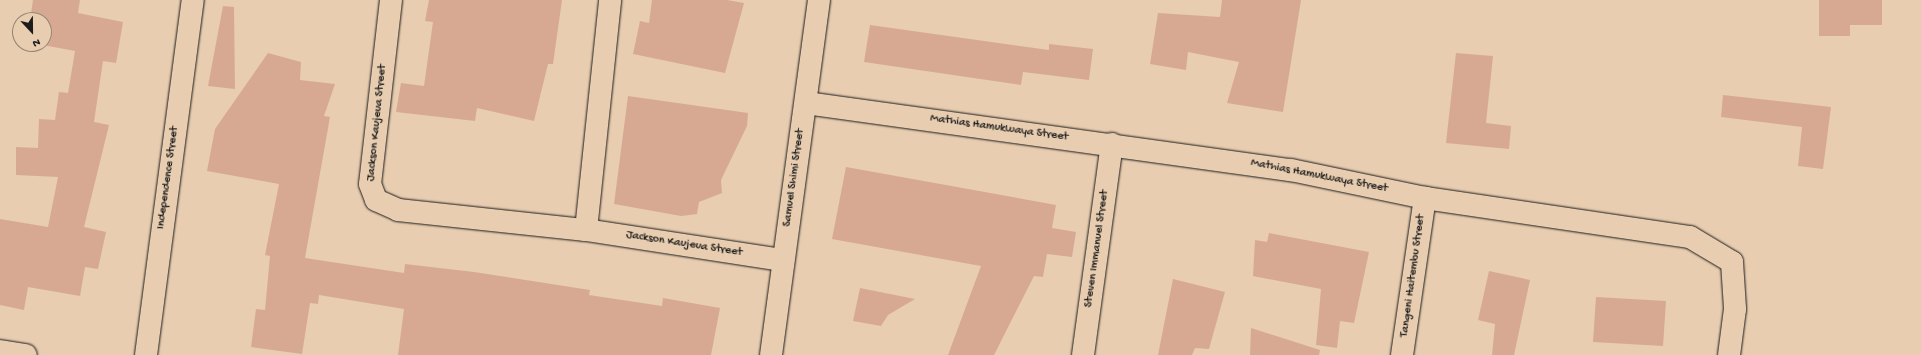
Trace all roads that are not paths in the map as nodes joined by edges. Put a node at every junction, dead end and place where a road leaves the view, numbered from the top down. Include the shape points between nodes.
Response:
1 (193, 0) edge
2 (391, 0) edge
3 (610, 0) edge
4 (819, 0) edge
5 (806, 104) junction
6 (1112, 144) junction
7 (1425, 198) junction
8 (586, 230) junction
9 (783, 260) junction
10 (0, 351) edge
11 (26, 355) edge
12 (146, 355) edge
13 (770, 355) edge
14 (1083, 355) edge
15 (1402, 355) edge
16 (1729, 355) edge

1 - 12 street, Independence Street
2 - 8 street, Jackson Kaujeua Street via 370,184 376,200 398,210
3 - 8 street
4 - 5 street, Samuel Shimi Street
5 - 6 street, Mathias Hamukwaya Street
5 - 9 street, Samuel Shimi Street
6 - 7 street, Mathias Hamukwaya Street via 1290,170
6 - 14 street, Steven Immanuel Street
7 - 15 street, Tangeni Haitembu Street
7 - 16 street, Mathias Hamukwaya Street via 1690,237 1732,262 1735,309
8 - 9 street, Jackson Kaujeua Street
9 - 13 street, Samuel Shimi Street
10 - 11 street

